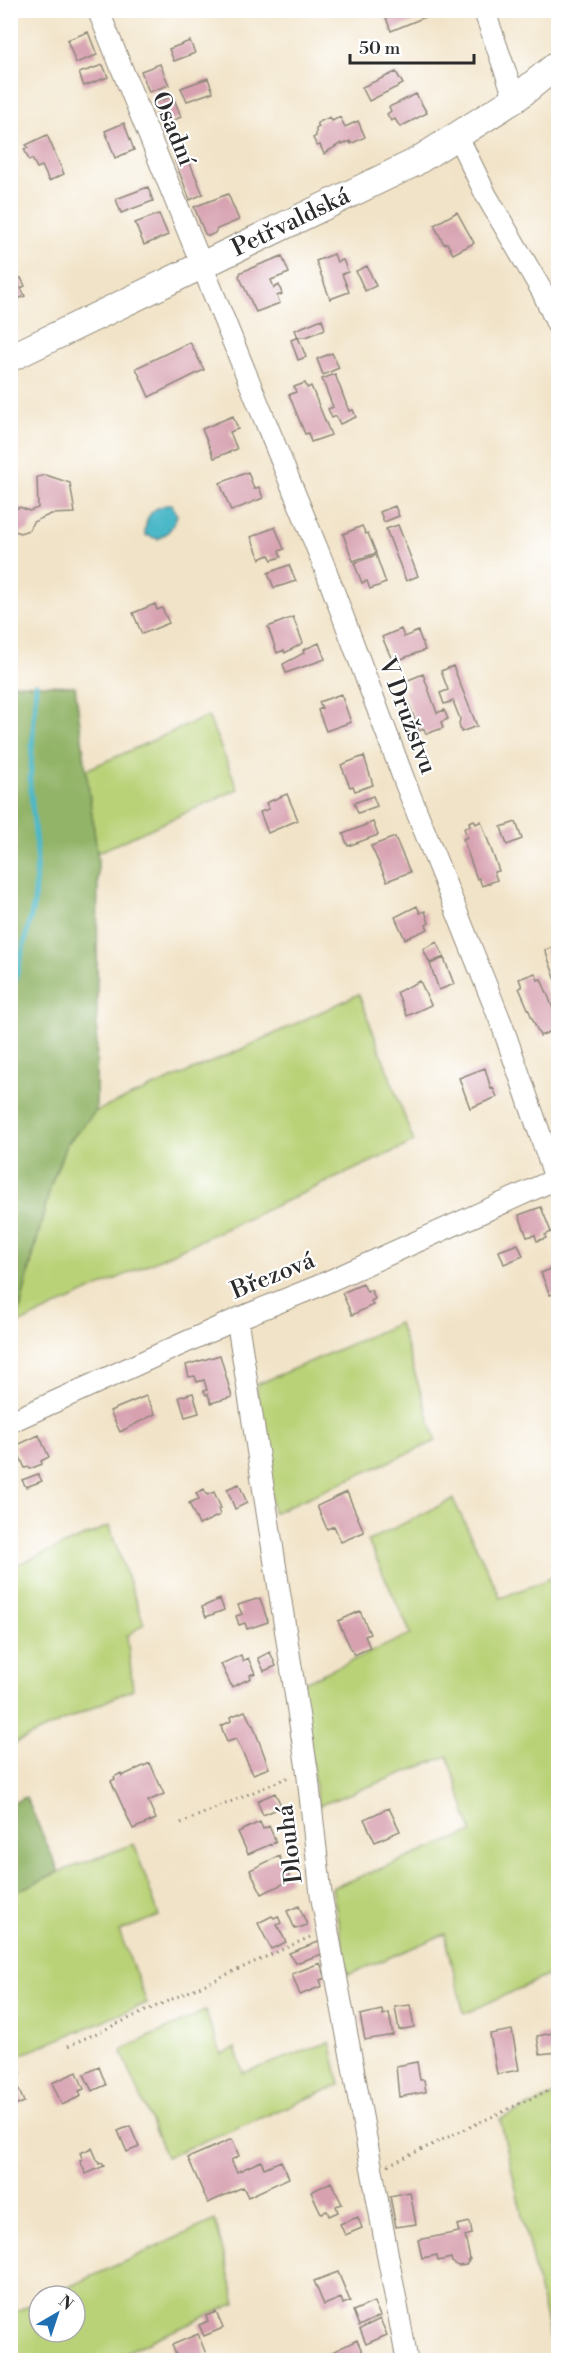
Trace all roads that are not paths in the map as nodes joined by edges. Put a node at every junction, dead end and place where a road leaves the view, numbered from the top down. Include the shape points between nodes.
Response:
1 (98, 10) edge
2 (484, 10) edge
3 (558, 64) edge
4 (514, 99) junction
5 (458, 137) junction
6 (201, 266) junction
7 (558, 327) edge
8 (10, 358) edge
9 (557, 1183) edge
10 (237, 1318) junction
11 (10, 1422) edge
12 (407, 2361) edge

1 - 6 street, Osadní
2 - 4 street
3 - 4 main road, Petřvaldská
4 - 5 main road, Petřvaldská
5 - 6 main road, Petřvaldská via 414,163
5 - 7 street
6 - 8 main road, Petřvaldská
6 - 9 street, V Družstvu via 323,563 502,1025
9 - 10 street, Březová
10 - 11 street, Březová
10 - 12 street, Dlouhá via 307,1769 321,1894

